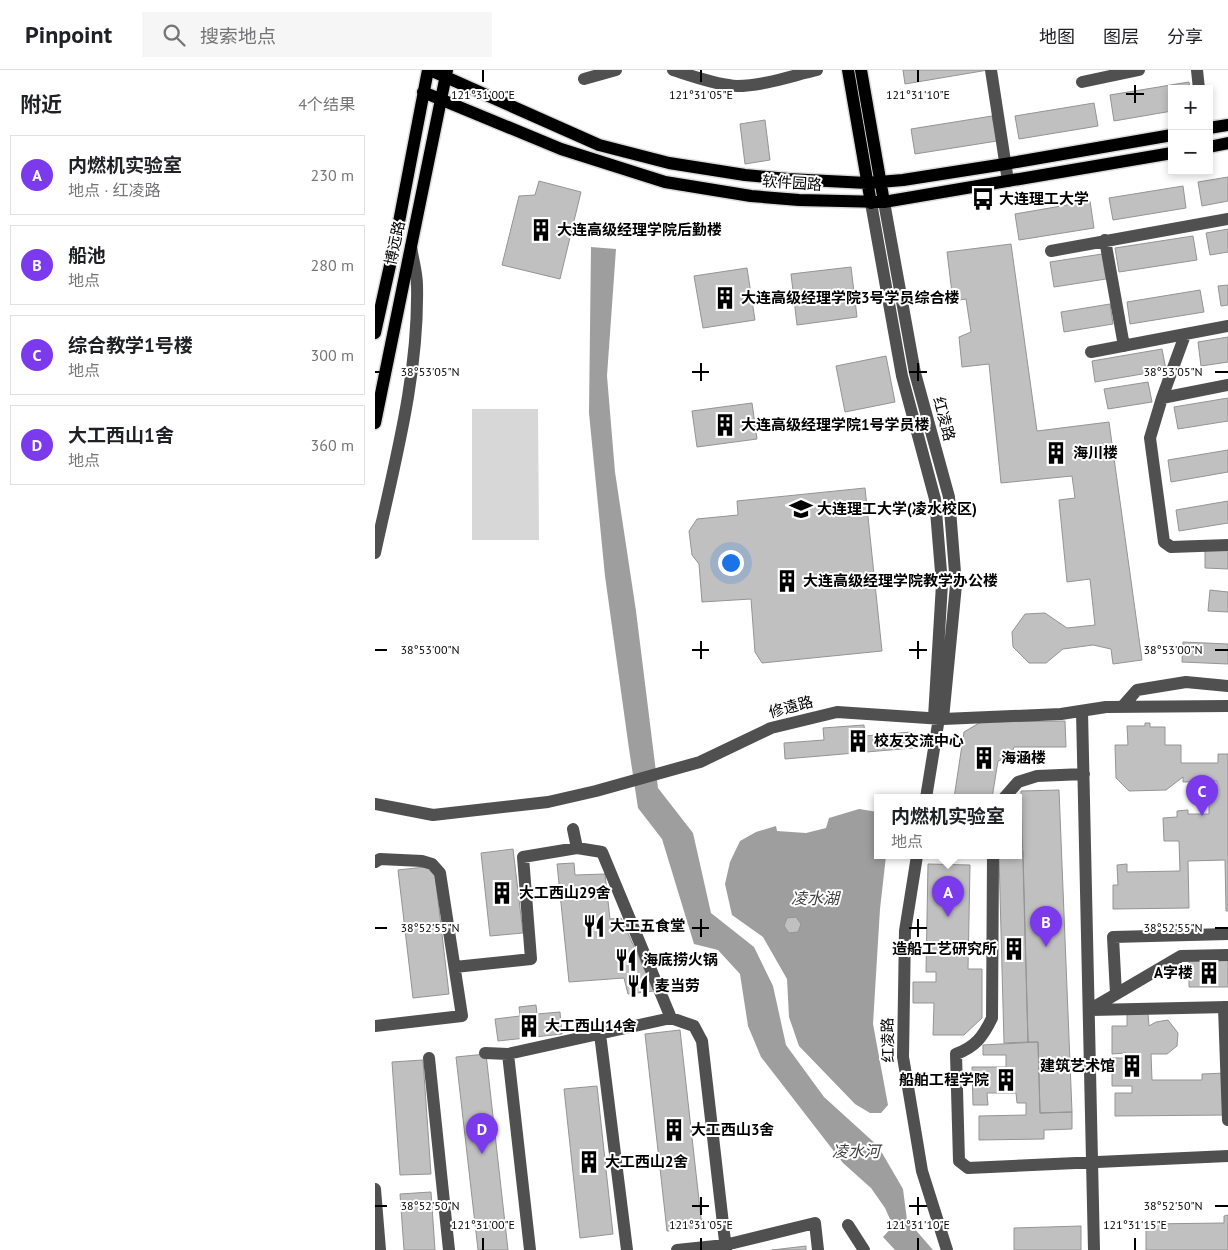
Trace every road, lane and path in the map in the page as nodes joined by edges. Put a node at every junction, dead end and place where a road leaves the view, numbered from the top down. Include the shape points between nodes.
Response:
1 (429, 70) edge
2 (616, 70) edge
3 (673, 70) edge
4 (817, 70) edge
5 (848, 70) edge
6 (861, 70) edge
7 (991, 70) edge
8 (1139, 70) edge
9 (1197, 70) edge
10 (446, 74) edge
11 (584, 79) dead end
12 (1082, 82) dead end
13 (1199, 85) edge
14 (423, 92) junction
15 (442, 99) junction
16 (1228, 124) edge
17 (1213, 127) edge
18 (1168, 136) edge
19 (1228, 143) edge
20 (1213, 146) edge
21 (1168, 154) edge
22 (1005, 164) junction
23 (1008, 181) junction
24 (880, 182) junction
25 (867, 183) junction
26 (884, 202) junction
27 (871, 203) junction
28 (1228, 219) edge
29 (1105, 240) junction
30 (411, 247) junction
31 (1051, 251) dead end
32 (1228, 326) edge
33 (375, 333) edge
34 (1185, 335) junction
35 (1124, 346) junction
36 (1091, 352) dead end
37 (1228, 385) edge
38 (1162, 398) junction
39 (375, 423) edge
40 (1228, 545) edge
41 (375, 553) edge
42 (1228, 686) edge
43 (1122, 706) junction
44 (1228, 706) edge
45 (1082, 711) junction
46 (938, 718) junction
47 (1084, 774) junction
48 (927, 794) edge
49 (1008, 794) edge
50 (375, 804) edge
51 (573, 829) dead end
52 (577, 848) junction
53 (917, 859) edge
54 (993, 859) edge
55 (375, 862) edge
56 (1228, 934) edge
57 (1228, 955) edge
58 (455, 966) junction
59 (1116, 994) junction
60 (1226, 1007) edge
61 (1089, 1010) junction
62 (671, 1018) junction
63 (375, 1026) edge
64 (600, 1034) junction
65 (485, 1053) dead end
66 (508, 1054) junction
67 (429, 1058) dead end
68 (1228, 1120) edge
69 (1228, 1156) edge
70 (1092, 1162) junction
71 (375, 1189) edge
72 (848, 1225) dead end
73 (725, 1247) edge
74 (380, 1250) edge
75 (449, 1250) edge
76 (530, 1250) edge
77 (627, 1250) edge
78 (677, 1250) edge
79 (818, 1250) edge
80 (864, 1250) edge
81 (947, 1250) edge
82 (1094, 1250) edge

1 - 10 main road, 软件园路
1 - 14 main road, 博远路
2 - 11 street
3 - 4 street via 736,86
5 - 25 main road, 红凌路
6 - 24 main road, 红凌路
7 - 22 street
8 - 12 street
9 - 13 street
10 - 15 main road, 博远路
10 - 25 main road, 软件园路 via 567,132 634,155 745,175
14 - 15 main road, 软件园路
14 - 33 main road, 博远路
15 - 27 main road, 软件园路 via 561,149 665,182 751,196
15 - 30 main road, 博远路
16 - 17 main road
18 - 22 main road, 软件园路
19 - 20 main road
21 - 23 main road, 软件园路
22 - 23 street
22 - 24 main road, 软件园路
23 - 26 main road, 软件园路
24 - 25 main road, 软件园路
24 - 26 main road, 红凌路
25 - 27 main road, 红凌路
26 - 27 main road, 软件园路
26 - 46 street, 红凌路 via 915,373 949,497 956,585
27 - 46 street, 红凌路 via 902,376 935,499 942,584
28 - 29 street
29 - 31 street
29 - 35 street
30 - 39 main road, 博远路
30 - 41 street via 417,284 414,359
32 - 34 street
34 - 35 street
34 - 38 street
35 - 36 street
37 - 38 street
38 - 40 street via 1149,438 1164,542 1171,547
42 - 43 street via 1186,682 1137,690
43 - 44 street, 修遠路
43 - 45 street, 修遠路
45 - 46 street, 修遠路
45 - 47 street
46 - 48 street, 红凌路
46 - 50 street, 修遠路 via 837,712 771,728 700,762 548,802 433,815
47 - 49 street via 1037,776 1018,782
47 - 61 street
51 - 52 street
52 - 58 street via 523,858 531,959
52 - 62 street via 602,852
53 - 81 street, 红凌路 via 905,931 903,1057 922,1171
54 - 70 street via 992,1018 987,1030 970,1048 956,1054 959,1162 968,1168
55 - 58 street via 380,859 422,861 433,864 441,874
56 - 59 street via 1113,937
57 - 59 street via 1181,956
58 - 63 street via 462,1016
59 - 61 street
60 - 61 street
60 - 68 street
61 - 70 street
62 - 64 street
62 - 73 street via 694,1026 703,1041
64 - 66 street
64 - 77 street
65 - 66 street
66 - 76 street
67 - 75 street
69 - 70 street
70 - 82 street
71 - 74 street
72 - 80 street
73 - 78 street
73 - 79 street via 815,1222

